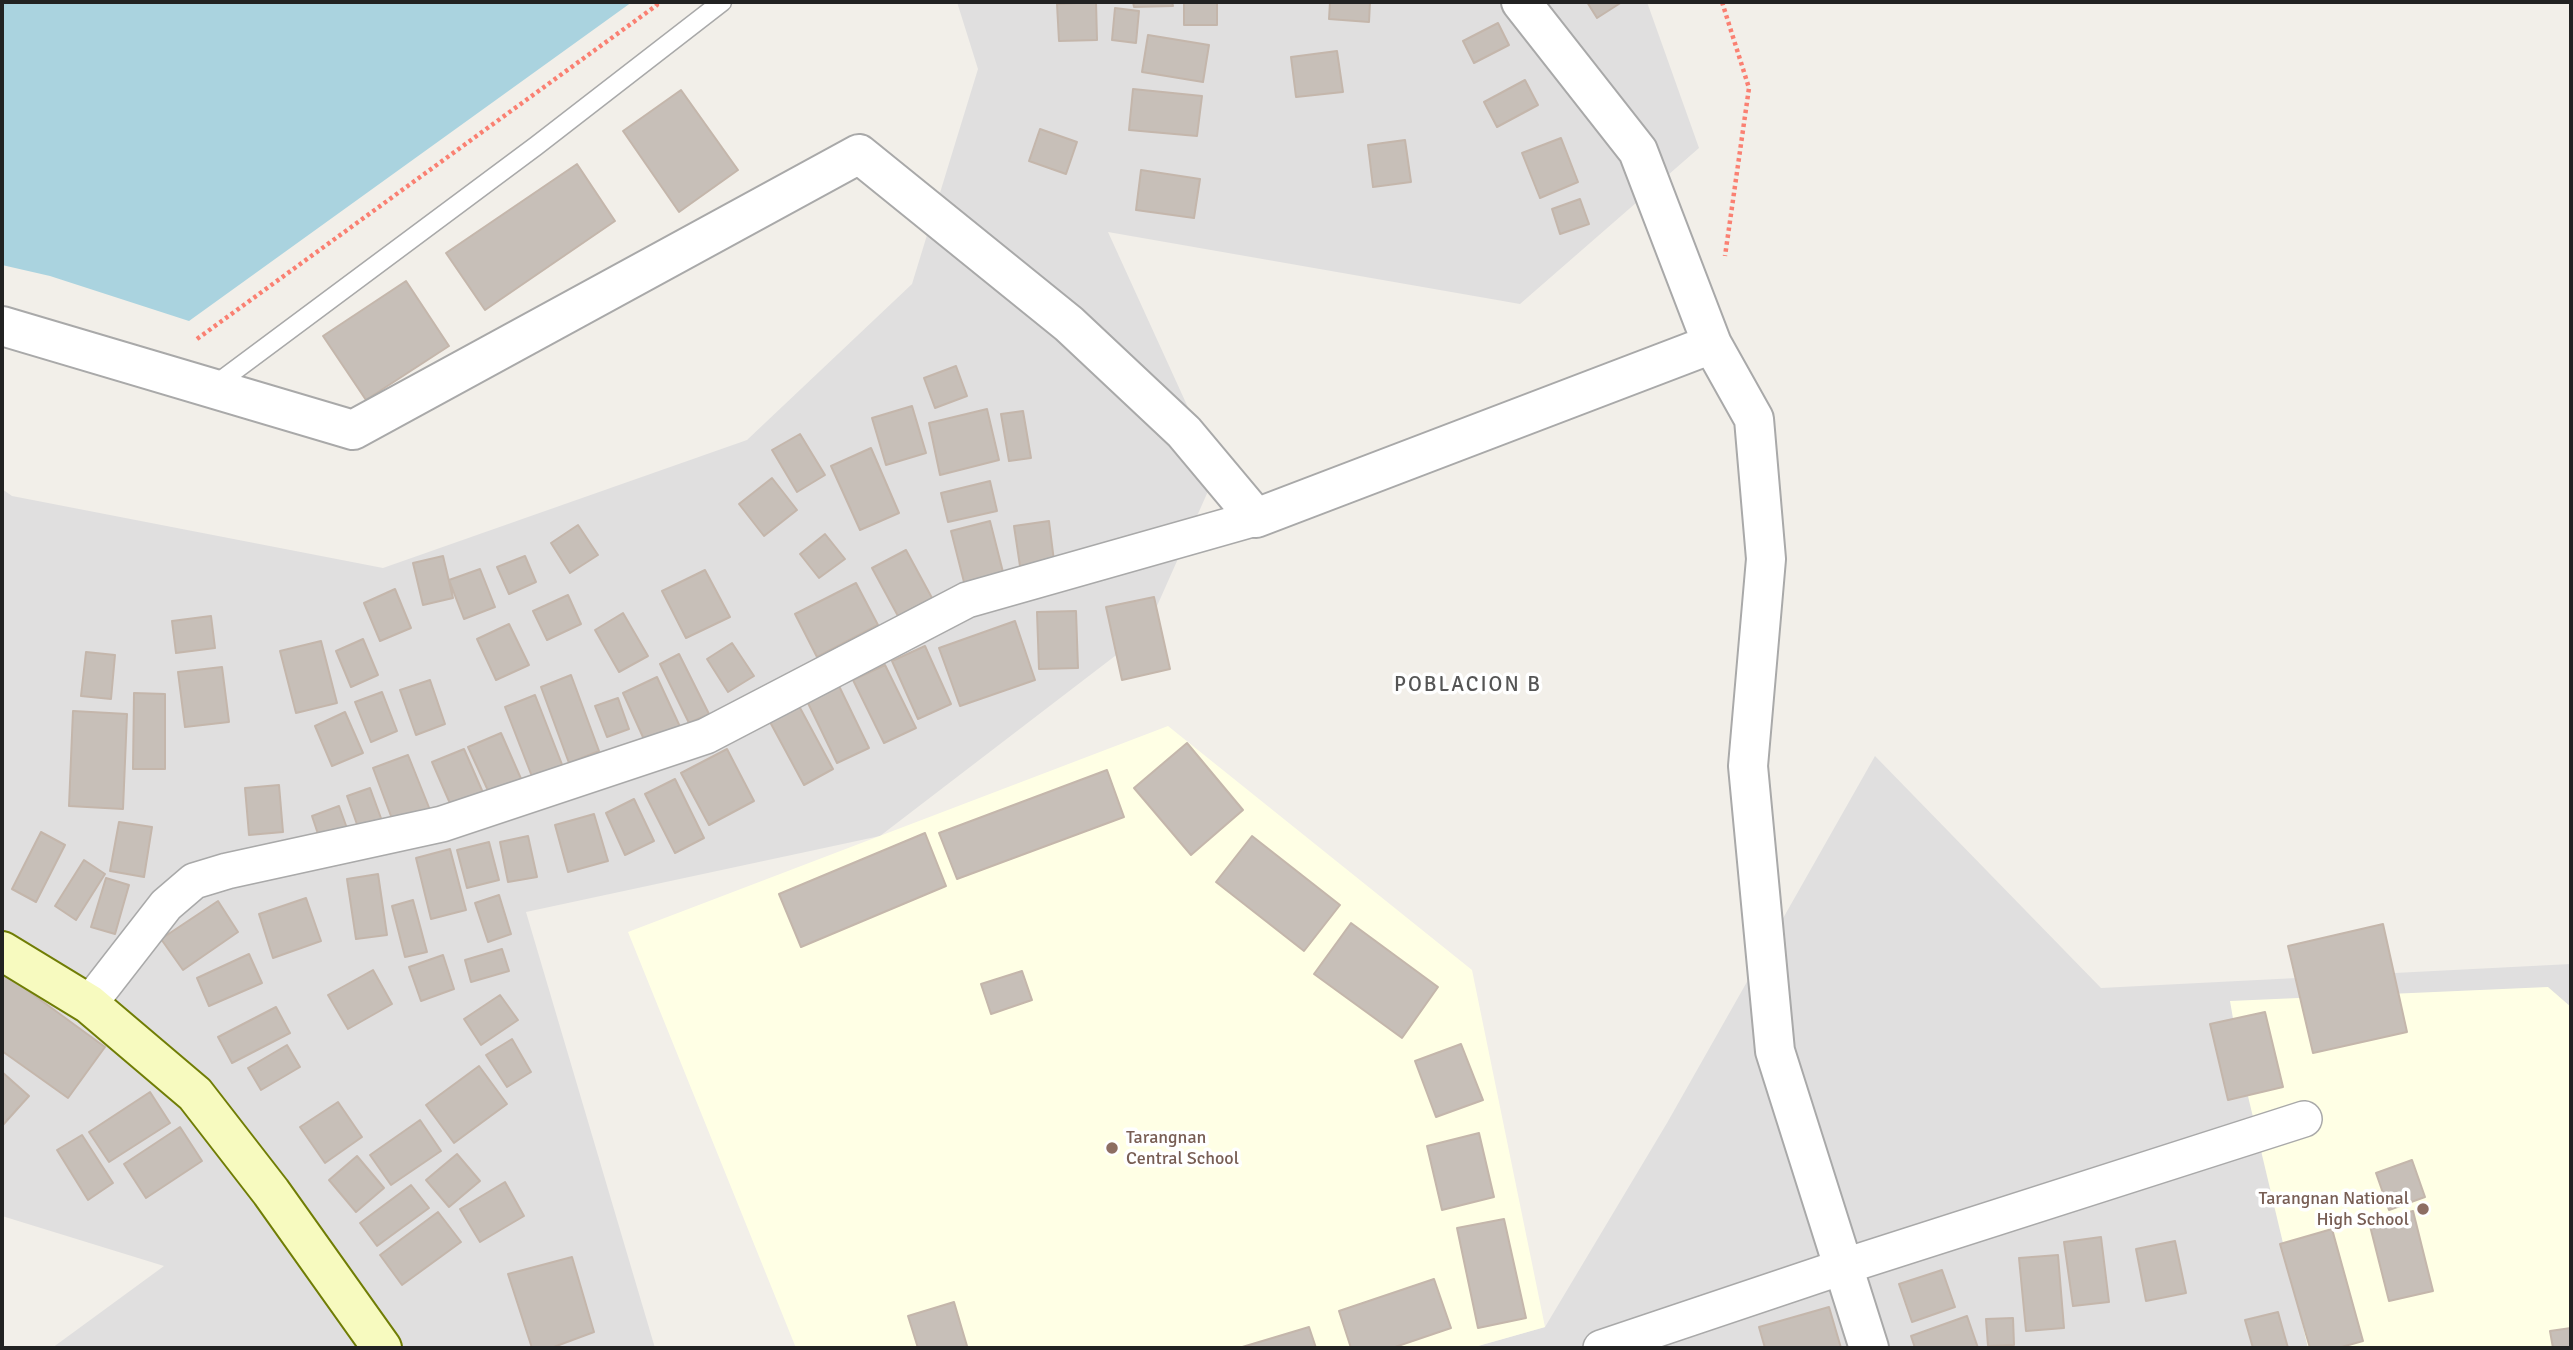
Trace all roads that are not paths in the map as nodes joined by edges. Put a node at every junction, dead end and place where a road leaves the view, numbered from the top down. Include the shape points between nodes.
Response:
1 (722, 2) edge
2 (1521, 2) edge
3 (2, 326) edge
4 (1712, 344) junction
5 (211, 388) junction
6 (1256, 518) junction
7 (2, 951) edge
8 (89, 1004) junction
9 (2304, 1119) dead end
10 (1842, 1267) junction
11 (382, 1348) edge
12 (1601, 1348) edge
13 (1870, 1348) edge

1 - 5 lane
2 - 4 street via 1638,151
3 - 5 street
4 - 6 street
4 - 10 street via 1754,419 1766,559 1748,766 1775,1051
5 - 6 street via 353,430 859,154 1069,324 1184,432
6 - 8 street via 967,600 693,741 442,824 194,881 166,905
7 - 8 main road
8 - 11 main road via 195,1094
9 - 10 street
10 - 12 street
10 - 13 street

